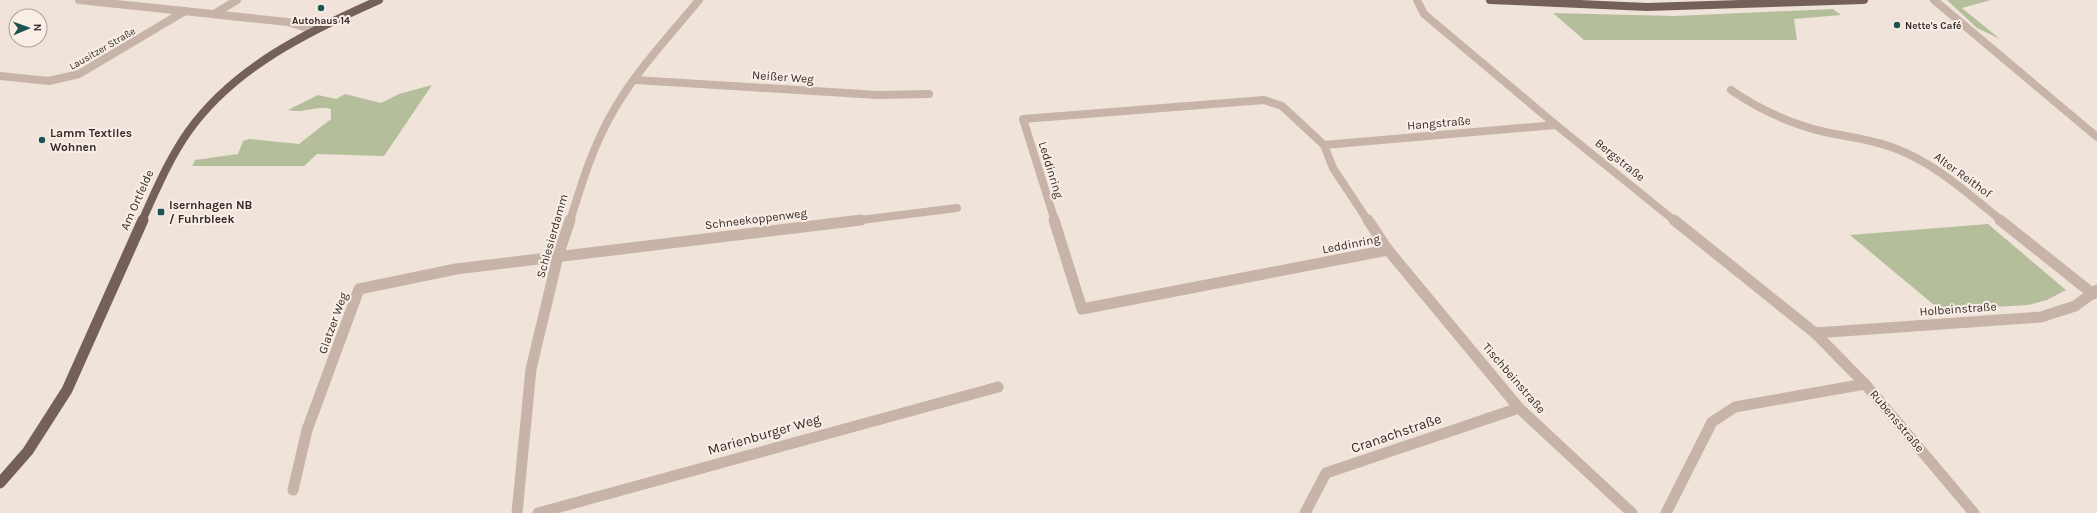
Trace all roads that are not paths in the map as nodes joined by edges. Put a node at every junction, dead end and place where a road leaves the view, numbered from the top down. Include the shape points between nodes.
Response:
1 (79, 0) edge
2 (237, 0) edge
3 (379, 0) edge
4 (699, 0) edge
5 (1417, 0) edge
6 (1490, 0) edge
7 (1864, 0) edge
8 (1934, 0) edge
9 (185, 11) junction
10 (214, 14) junction
11 (313, 30) junction
12 (0, 76) edge
13 (635, 80) junction
14 (1731, 90) dead end
15 (929, 94) dead end
16 (1556, 125) junction
17 (2097, 137) edge
18 (1324, 145) junction
19 (957, 208) dead end
20 (1388, 250) junction
21 (558, 256) junction
22 (2095, 292) edge
23 (1815, 333) junction
24 (1865, 384) junction
25 (998, 387) dead end
26 (1519, 408) junction
27 (0, 483) edge
28 (293, 490) dead end
29 (517, 513) edge
30 (538, 513) edge
31 (1305, 513) edge
32 (1632, 513) edge
33 (1666, 513) edge
34 (1974, 513) edge

1 - 9 street
2 - 10 street
3 - 11 main road, Am Ortfelde
4 - 13 street, Schlesierdamm
5 - 16 street, Bergstraße via 1424,14
6 - 7 main road via 1647,7
8 - 17 street
9 - 10 street
9 - 12 street, Lausitzer Straße via 79,74 64,80 46,82
10 - 11 street via 288,22
11 - 27 main road, Am Ortfelde via 267,59 220,97 182,140 165,170 67,390 28,451
13 - 15 street, Neißer Weg via 878,95
13 - 21 street, Schlesierdamm via 615,108 588,164
14 - 22 street, Alter Reithof via 1775,117 1805,128 1879,143 1912,155 1936,168
16 - 18 street, Hangstraße
16 - 23 street, Bergstraße
18 - 20 street, Leddinring via 1333,168
18 - 20 street, Leddinring via 1282,106 1264,100 1023,119 1082,309
19 - 21 street, Schneekoppenweg
20 - 26 street, Tischbeinstraße
21 - 28 street, Glatzer Weg via 456,269 359,289 307,430
21 - 29 street, Schlesierdamm via 531,369
22 - 23 street, Holbeinstraße via 2075,306 2041,317
23 - 24 street, Rubensstraße
24 - 33 street via 1735,407 1712,422
24 - 34 street, Rubensstraße
25 - 30 street, Marienburger Weg
26 - 31 street, Cranachstraße via 1326,473
26 - 32 street, Tischbeinstraße

